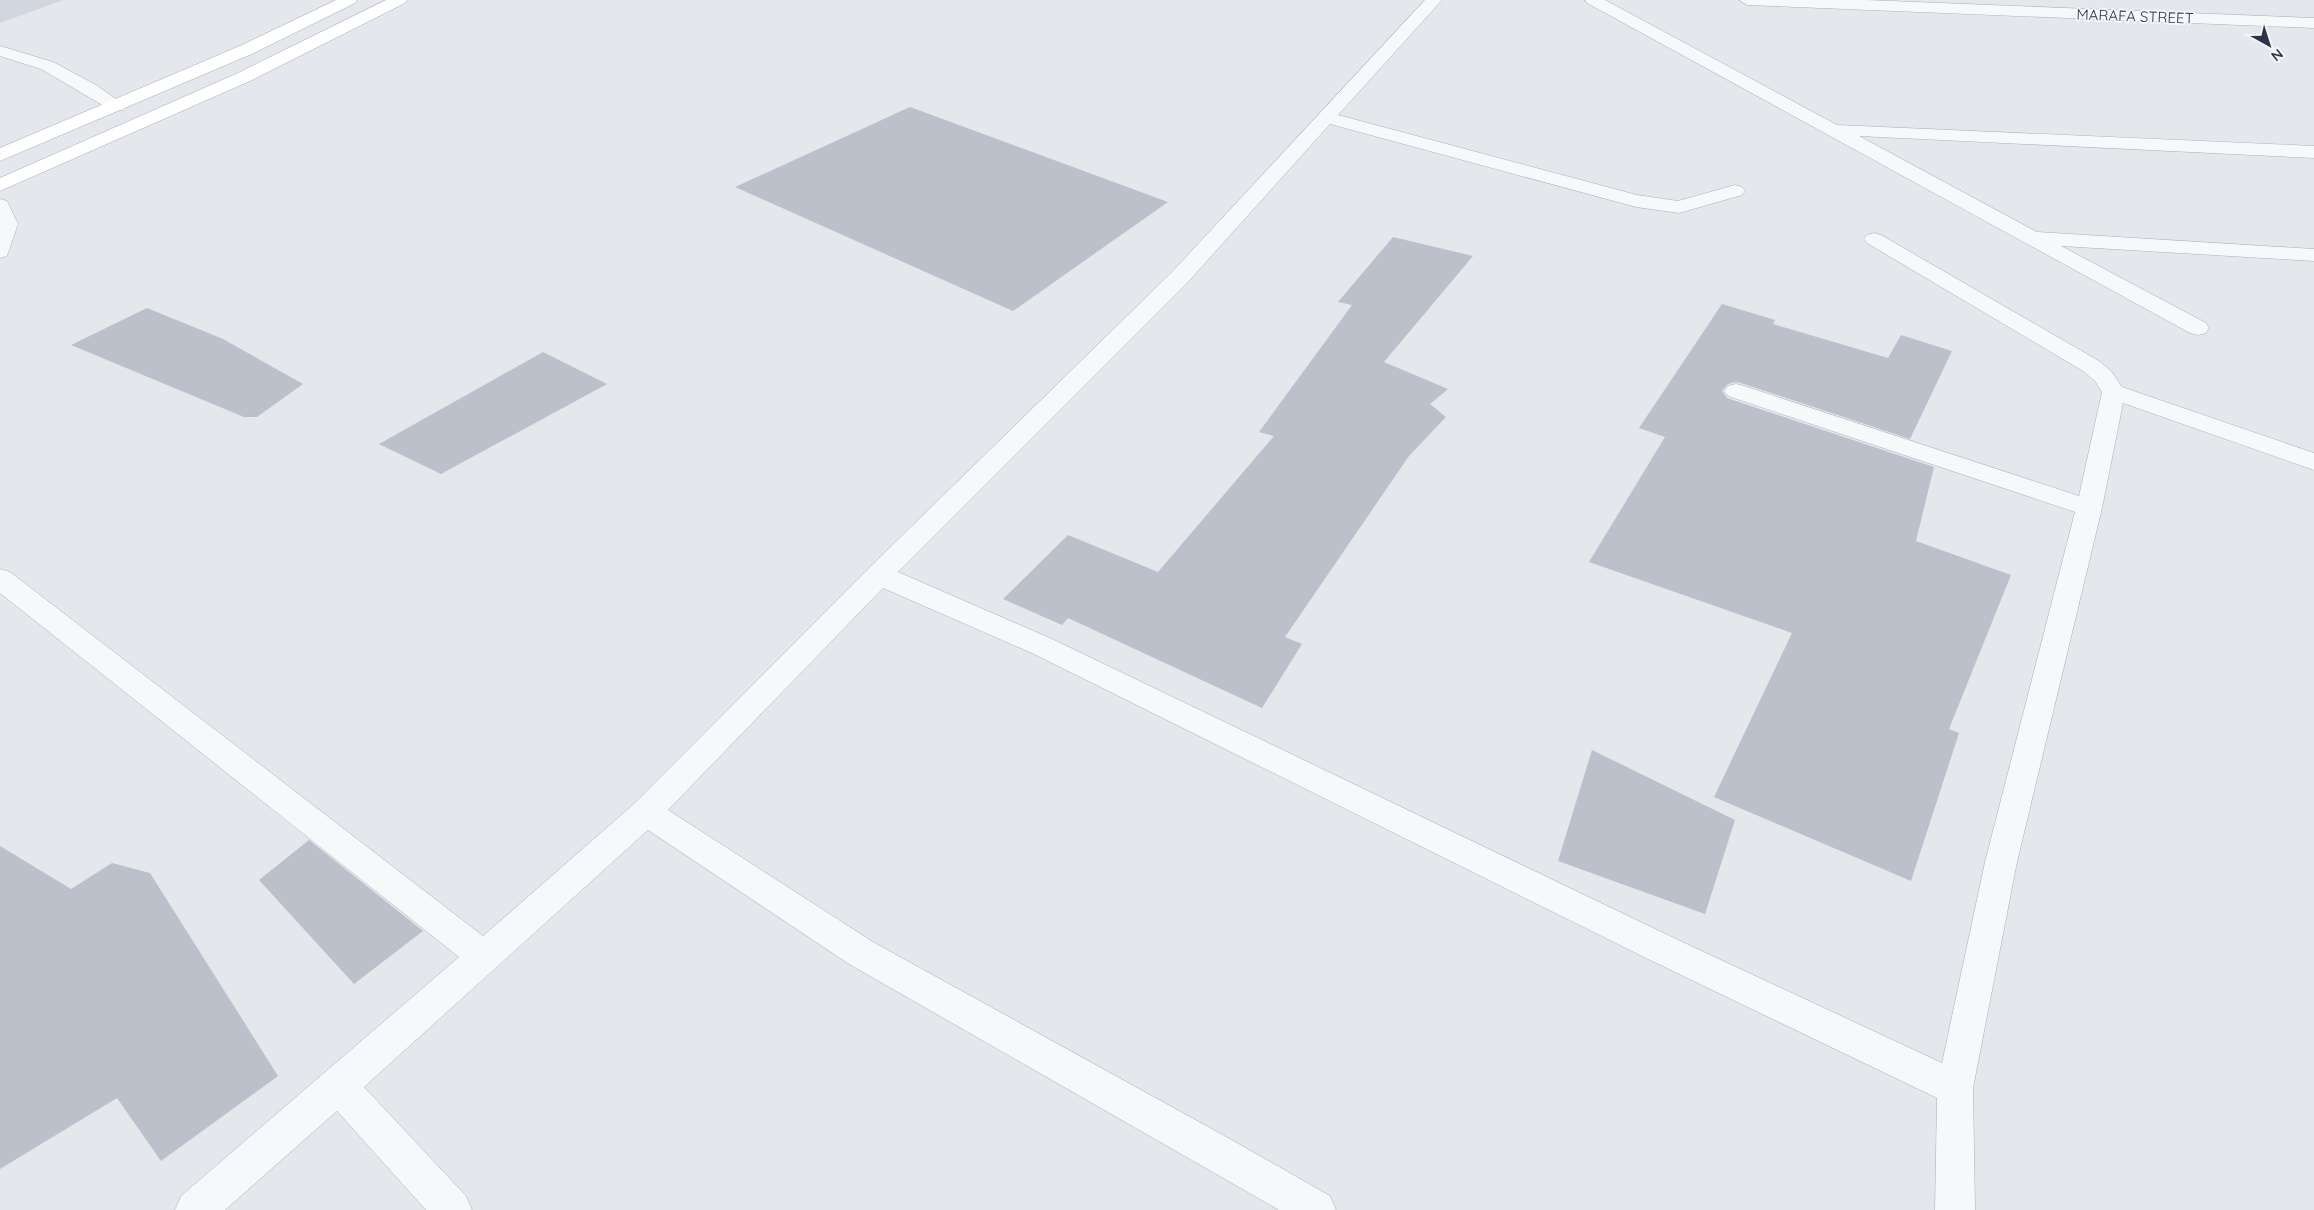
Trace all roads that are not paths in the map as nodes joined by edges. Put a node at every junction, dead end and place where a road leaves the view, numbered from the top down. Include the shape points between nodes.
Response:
1 (349, 0) edge
2 (399, 0) edge
3 (1434, 0) edge
4 (1592, 0) edge
5 (1746, 0) edge
6 (2233, 5) dead end
7 (2250, 21) junction
8 (2314, 23) edge
9 (0, 51) edge
10 (117, 106) junction
11 (1328, 118) junction
12 (1833, 130) junction
13 (2314, 152) edge
14 (0, 155) edge
15 (0, 185) edge
16 (1735, 191) dead end
17 (0, 205) edge
18 (2030, 237) junction
19 (1874, 238) dead end
20 (0, 252) edge
21 (2314, 255) edge
22 (2198, 328) dead end
23 (1736, 391) dead end
24 (2114, 392) junction
25 (2314, 462) edge
26 (2089, 508) junction
27 (879, 575) junction
28 (0, 579) edge
29 (646, 812) junction
30 (485, 957) junction
31 (339, 1086) junction
32 (1955, 1088) junction
33 (194, 1210) edge
34 (452, 1210) edge
35 (1316, 1210) edge
36 (1955, 1210) edge

1 - 10 main road
2 - 15 main road via 226,85
3 - 11 street
4 - 12 street
5 - 7 street, MARAFA STREET
6 - 7 street
7 - 8 street, MARAFA STREET
9 - 10 street via 21,54 48,64
10 - 14 main road
11 - 16 street via 1636,201 1679,207
11 - 27 street via 1180,277
12 - 13 street
12 - 18 street
17 - 20 street via 8,224
18 - 21 street
18 - 22 street
19 - 24 street via 2090,366 2104,376
23 - 26 street
24 - 25 street
24 - 26 street
26 - 32 street via 2001,862
27 - 29 street
27 - 32 street via 1042,646 1664,950
28 - 30 street
29 - 30 street
29 - 35 street via 861,953
30 - 31 street
31 - 33 street
31 - 34 street
32 - 36 street

